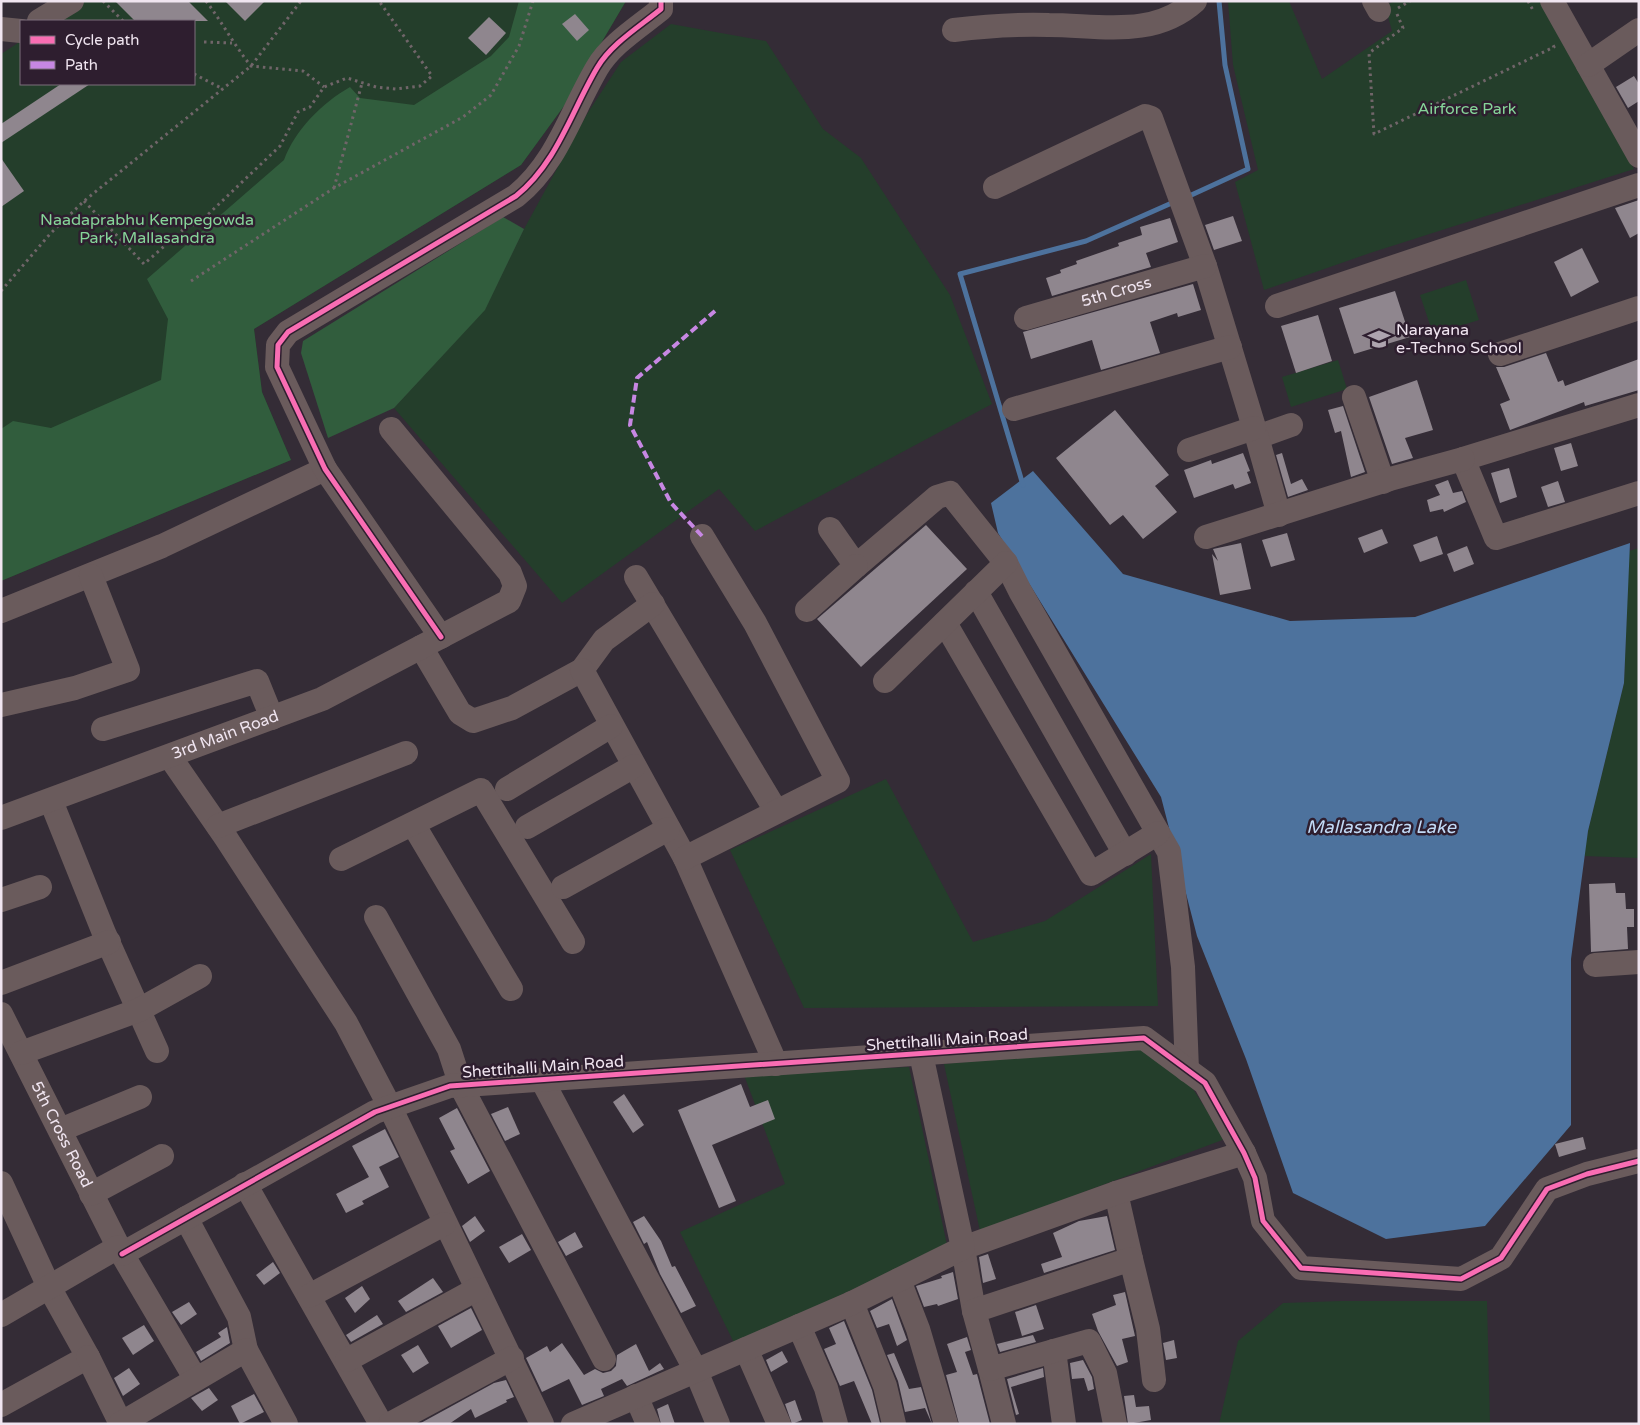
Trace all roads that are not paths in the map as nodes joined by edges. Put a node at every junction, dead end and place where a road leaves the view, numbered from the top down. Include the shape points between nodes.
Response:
1 (72, 1) edge
2 (661, 1) edge
3 (1195, 1) edge
4 (1544, 9) edge
5 (40, 20) edge
6 (1, 29) edge
7 (954, 30) dead end
8 (1639, 30) edge
9 (20, 31) edge
10 (1588, 65) junction
11 (1639, 156) edge
12 (1639, 185) edge
13 (995, 187) dead end
14 (1205, 266) junction
15 (1277, 306) dead end
16 (1639, 308) edge
17 (1026, 318) dead end
18 (1230, 347) junction
19 (1500, 354) dead end
20 (1354, 398) dead end
21 (1639, 405) edge
22 (1014, 409) dead end
23 (1290, 426) dead end
24 (392, 429) dead end
25 (1256, 433) junction
26 (1189, 450) dead end
27 (1464, 458) junction
28 (325, 469) junction
29 (1383, 482) junction
30 (1639, 493) edge
31 (1279, 515) junction
32 (830, 529) dead end
33 (702, 536) dead end
34 (1206, 537) dead end
35 (1006, 563) junction
36 (856, 566) junction
37 (91, 576) junction
38 (636, 577) dead end
39 (976, 592) junction
40 (653, 604) junction
41 (807, 610) dead end
42 (1, 612) edge
43 (945, 623) junction
44 (431, 642) junction
45 (582, 670) junction
46 (885, 681) dead end
47 (1, 705) edge
48 (272, 718) junction
49 (611, 726) junction
50 (103, 729) dead end
51 (406, 753) dead end
52 (170, 757) junction
53 (634, 766) junction
54 (507, 789) dead end
55 (51, 800) junction
56 (776, 811) junction
57 (1, 818) edge
58 (413, 824) junction
59 (218, 826) junction
60 (528, 827) dead end
61 (668, 829) junction
62 (1158, 833) junction
63 (1125, 854) junction
64 (685, 858) junction
65 (341, 859) dead end
66 (40, 887) dead end
67 (563, 887) dead end
68 (1, 900) edge
69 (376, 917) dead end
70 (108, 942) junction
71 (573, 942) dead end
72 (1639, 962) edge
73 (1595, 965) dead end
74 (200, 976) dead end
75 (1, 983) edge
76 (511, 989) dead end
77 (139, 1010) junction
78 (1, 1014) edge
79 (13, 1050) edge
80 (157, 1051) dead end
81 (921, 1054) junction
82 (776, 1064) junction
83 (1186, 1070) junction
84 (542, 1080) junction
85 (461, 1086) junction
86 (140, 1097) dead end
87 (390, 1107) junction
88 (60, 1130) junction
89 (1244, 1153) junction
90 (162, 1156) dead end
91 (1639, 1161) edge
92 (1, 1182) edge
93 (246, 1184) junction
94 (1116, 1193) junction
95 (92, 1194) junction
96 (186, 1218) junction
97 (444, 1224) junction
98 (963, 1248) junction
99 (120, 1251) junction
100 (1131, 1259) junction
101 (899, 1280) junction
102 (49, 1287) junction
103 (477, 1289) junction
104 (309, 1296) junction
105 (852, 1303) junction
106 (974, 1311) junction
107 (1, 1315) edge
108 (799, 1326) junction
109 (746, 1349) junction
110 (246, 1350) junction
111 (1054, 1351) junction
112 (88, 1357) junction
113 (512, 1358) junction
114 (604, 1359) dead end
115 (347, 1360) junction
116 (990, 1369) junction
117 (696, 1371) junction
118 (195, 1378) junction
119 (1154, 1380) dead end
120 (636, 1396) junction
121 (1, 1405) edge
122 (581, 1422) edge
123 (121, 1424) edge
124 (286, 1424) edge
125 (382, 1424) edge
126 (390, 1424) edge
127 (542, 1424) edge
128 (648, 1424) edge
129 (718, 1424) edge
130 (779, 1424) edge
131 (836, 1424) edge
132 (894, 1424) edge
133 (946, 1424) edge
134 (1004, 1424) edge
135 (1064, 1424) edge
136 (1115, 1424) edge

1 - 5 street
2 - 28 street via 660,9 608,52 566,131 532,183 516,196 288,332 278,345 277,367
3 - 7 street via 1172,16 1147,26 1123,29 1028,24
4 - 10 street
6 - 9 street
8 - 10 street
10 - 11 street
12 - 15 street
13 - 14 street via 1148,116 1154,121
14 - 17 street, 5th Cross
14 - 18 street
16 - 19 street
18 - 22 street
18 - 25 street
20 - 29 street
21 - 27 street
23 - 25 street
24 - 44 street, 3rd Main Road via 510,572 515,586 509,601
25 - 26 street
25 - 31 street
27 - 29 street
27 - 30 street via 1496,538
28 - 37 street
28 - 44 street
29 - 31 street
31 - 34 street
32 - 36 street
33 - 56 street via 755,623 838,781
35 - 36 street via 950,493 937,497
35 - 39 street
35 - 62 street
36 - 41 street
37 - 42 street
37 - 47 street via 128,670 75,688
38 - 40 street
39 - 43 street
39 - 63 street
40 - 45 street via 604,640
40 - 56 street
43 - 46 street
43 - 63 street via 1091,874
44 - 45 street via 460,713 473,721 512,708
44 - 48 street, 3rd Main Road via 322,699
45 - 49 street
48 - 50 street via 257,681
48 - 52 street, 3rd Main Road
49 - 53 street
49 - 54 street
51 - 59 street
52 - 55 street, 3rd Main Road
52 - 59 street
53 - 60 street
53 - 61 street
55 - 57 street, 3rd Main Road
55 - 70 street
56 - 64 street
58 - 65 street
58 - 71 street via 481,790
58 - 76 street
59 - 87 street via 346,1023
61 - 64 street
61 - 67 street
62 - 63 street
62 - 83 street via 1169,852 1179,917
64 - 82 street
66 - 68 street
69 - 85 street via 449,1049
70 - 75 street
70 - 77 street
72 - 73 street
74 - 77 street
77 - 79 street
77 - 80 street
78 - 79 street, 5th Cross Road
79 - 88 street, 5th Cross Road
81 - 82 street, Shettihalli Main Road
81 - 83 street, Shettihalli Main Road via 1144,1038
81 - 98 street
82 - 84 street, Shettihalli Main Road
83 - 89 street, Shettihalli Main Road via 1205,1083
84 - 85 street, Shettihalli Main Road
84 - 117 street
85 - 87 street, Shettihalli Main Road via 450,1086
85 - 114 street
86 - 88 street
87 - 93 street, Shettihalli Main Road via 375,1112
87 - 97 street
88 - 95 street, 5th Cross Road
89 - 91 street, Shettihalli Main Road via 1255,1178 1263,1221 1301,1268 1461,1279 1501,1258 1547,1189 1587,1174
89 - 94 street
90 - 95 street
92 - 102 street
93 - 96 street, Shettihalli Main Road
93 - 104 street
94 - 98 street
94 - 100 street
95 - 99 street, 5th Cross Road
96 - 99 street, Shettihalli Main Road
96 - 110 street via 238,1317
97 - 103 street
97 - 104 street
98 - 101 street
98 - 106 street
99 - 102 street, Shettihalli Main Road
99 - 118 street, 5th Cross Road
100 - 106 street
100 - 119 street via 1148,1329
101 - 105 street
101 - 133 street via 918,1330
102 - 107 street, Shettihalli Main Road
102 - 112 street
103 - 113 street
103 - 115 street
104 - 115 street
105 - 108 street
105 - 132 street via 885,1386
106 - 116 street
108 - 109 street
108 - 131 street via 826,1388
109 - 117 street
109 - 130 street
110 - 118 street
110 - 124 street
111 - 116 street
111 - 135 street
111 - 136 street via 1089,1341 1106,1373
112 - 121 street
112 - 123 street
113 - 126 street
113 - 127 street
115 - 125 street
116 - 134 street
117 - 120 street
117 - 129 street
118 - 123 street
120 - 122 street
120 - 128 street

